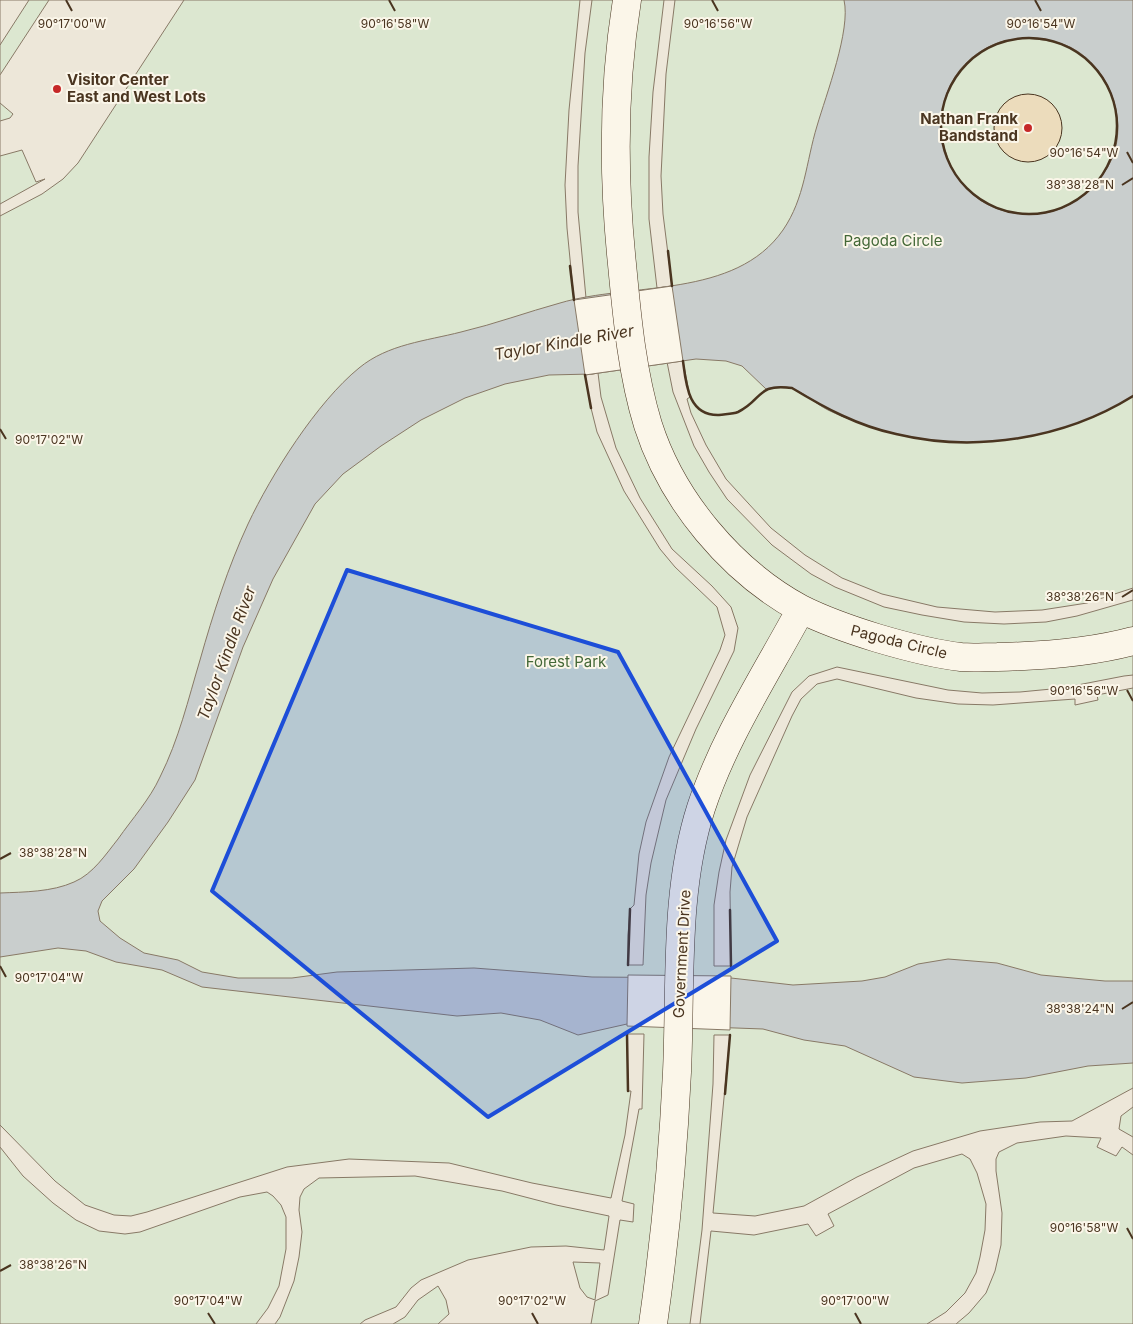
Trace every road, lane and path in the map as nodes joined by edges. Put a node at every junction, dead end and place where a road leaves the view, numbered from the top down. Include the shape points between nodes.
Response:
1 (627, 0) edge
2 (801, 609) junction
3 (1133, 642) edge
4 (653, 1324) edge

1 - 2 street, Pagoda Circle via 619,82 615,195 624,293 641,401 659,454 695,516 743,567
2 - 3 street, Pagoda Circle via 841,627 904,646 962,657 1086,651
2 - 4 street, Government Drive via 723,754 701,809 689,860 683,915 668,1204

